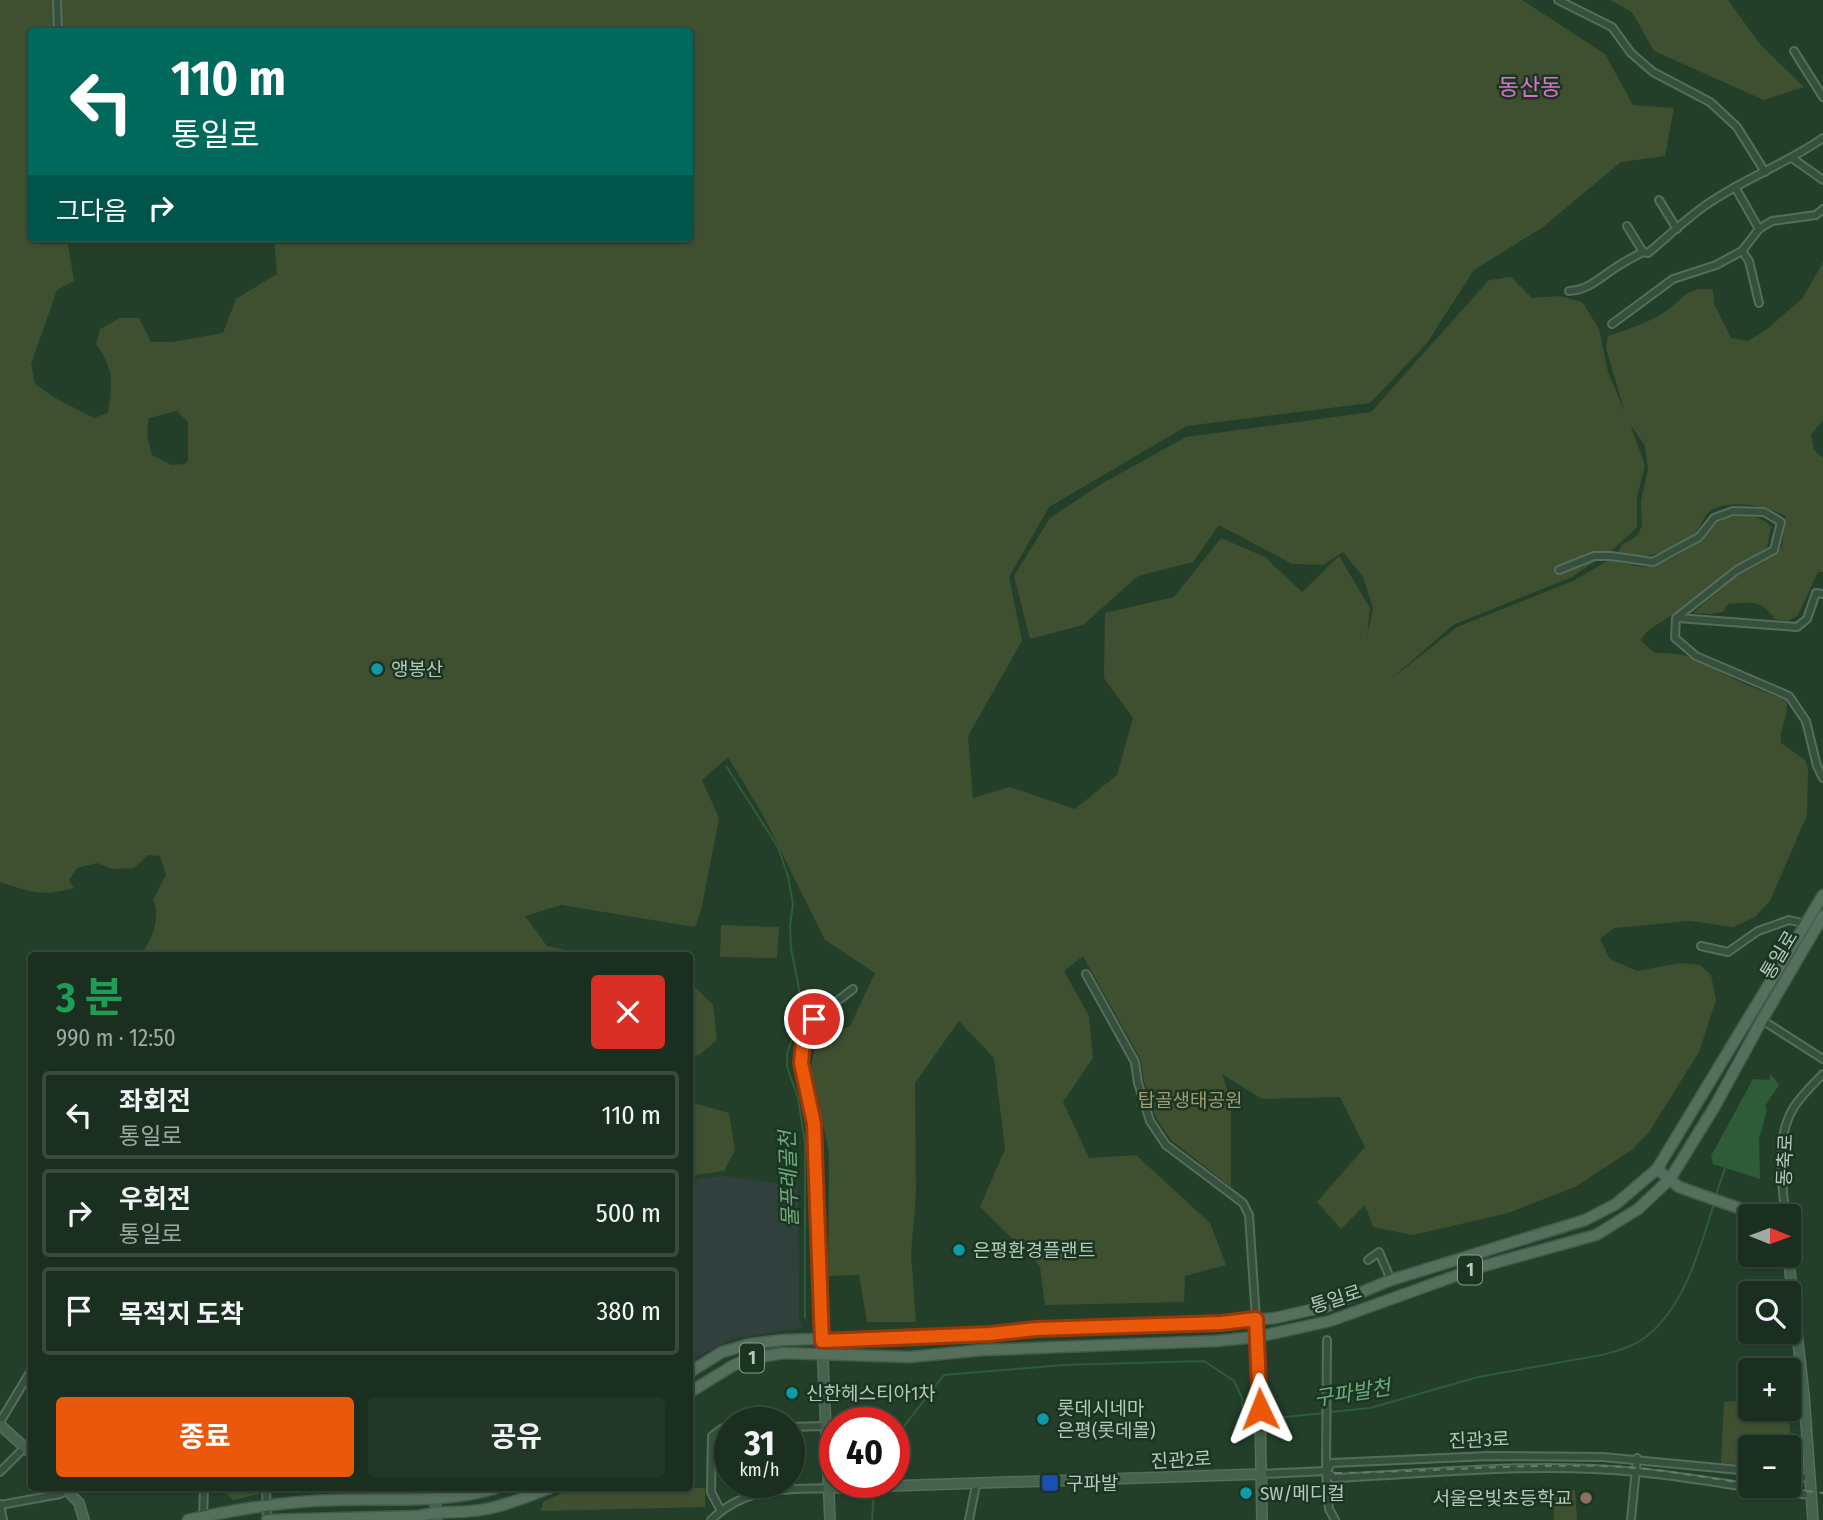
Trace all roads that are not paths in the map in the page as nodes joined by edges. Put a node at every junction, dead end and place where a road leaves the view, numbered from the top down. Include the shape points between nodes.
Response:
1 (57, 0) edge
2 (1558, 0) edge
3 (58, 28) edge
4 (1794, 51) dead end
5 (1823, 96) edge
6 (1823, 138) edge
7 (1792, 158) junction
8 (1765, 172) junction
9 (1823, 180) edge
10 (1735, 187) junction
11 (1659, 200) dead end
12 (1823, 209) edge
13 (1628, 226) dead end
14 (1677, 229) junction
15 (1759, 229) junction
16 (1742, 251) junction
17 (1643, 252) junction
18 (1569, 291) dead end
19 (1759, 303) dead end
20 (1612, 324) dead end
21 (1559, 570) dead end
22 (1823, 594) edge
23 (1676, 618) junction
24 (1823, 778) edge
25 (1823, 895) edge
26 (1821, 923) edge
27 (1806, 924) junction
28 (1701, 946) dead end
29 (1086, 974) dead end
30 (853, 989) dead end
31 (1762, 1020) junction
32 (1823, 1059) edge
33 (1823, 1074) edge
34 (1657, 1170) junction
35 (1670, 1179) junction
36 (1784, 1204) edge
37 (1738, 1208) edge
38 (1368, 1260) dead end
39 (1789, 1267) edge
40 (1391, 1280) junction
41 (1256, 1319) junction
42 (1257, 1337) junction
43 (1327, 1340) dead end
44 (822, 1341) junction
45 (823, 1353) junction
46 (693, 1370) edge
47 (28, 1376) edge
48 (693, 1390) edge
49 (825, 1407) edge
50 (0, 1423) edge
51 (714, 1435) edge
52 (28, 1451) edge
53 (1637, 1458) junction
54 (1703, 1466) junction
55 (1738, 1470) edge
56 (1326, 1471) junction
57 (0, 1472) edge
58 (1637, 1472) junction
59 (1262, 1474) junction
60 (1801, 1477) edge
61 (1810, 1478) junction
62 (1702, 1480) junction
63 (976, 1485) junction
64 (910, 1486) edge
65 (819, 1489) edge
66 (64, 1491) edge
67 (70, 1491) edge
68 (204, 1491) edge
69 (267, 1491) edge
70 (482, 1491) edge
71 (542, 1491) edge
72 (1811, 1495) junction
73 (435, 1498) junction
74 (714, 1498) edge
75 (714, 1498) edge
76 (829, 1498) edge
77 (267, 1504) junction
78 (0, 1505) edge
79 (721, 1511) junction
80 (203, 1516) junction
81 (437, 1516) edge
82 (3, 1520) edge
83 (84, 1520) edge
84 (188, 1520) edge
85 (267, 1520) edge
86 (711, 1520) edge
87 (830, 1520) edge
88 (969, 1520) edge
89 (1262, 1520) edge
90 (1335, 1520) edge
91 (1631, 1520) edge
92 (1813, 1520) edge

1 - 3 street
2 - 8 street via 1612,27 1631,54 1653,72 1710,102 1737,127
4 - 5 street
6 - 7 street
7 - 8 street
7 - 9 street
8 - 10 street
10 - 14 street
10 - 15 street
11 - 14 street
12 - 15 street via 1816,215 1772,221
13 - 17 street
14 - 17 street via 1648,253
15 - 16 street
16 - 19 street via 1749,261
16 - 20 street via 1673,279
17 - 18 street via 1580,290
21 - 23 street via 1594,556 1653,562 1699,537 1713,518 1733,511 1764,512 1781,522 1773,550 1737,570
22 - 23 street via 1816,593 1807,619 1797,626
23 - 24 street via 1675,638 1696,656 1789,696 1806,721
25 - 27 main road, 통일로 / 1
26 - 31 main road, 통일로 / 1
27 - 28 street via 1789,920 1758,931 1728,952
27 - 34 main road, 통일로 / 1
29 - 41 street via 1135,1062 1150,1121 1166,1145 1243,1203 1249,1216
30 - 44 street via 814,1019 803,1042 801,1063 816,1147
31 - 32 street
31 - 35 main road, 통일로 / 1
33 - 36 street, 동축로 via 1786,1123 1782,1145
34 - 35 main road
34 - 40 main road, 통일로 / 1 via 1616,1204 1585,1220
35 - 37 main road
35 - 42 main road, 통일로 / 1 via 1638,1209 1596,1235 1480,1267 1330,1321
38 - 40 street via 1379,1252
39 - 61 street
40 - 41 main road, 통일로 / 1 via 1328,1306
41 - 42 street
41 - 44 main road, 통일로 / 1
42 - 45 main road, 통일로 / 1 via 909,1357
42 - 59 street
43 - 56 street
44 - 45 street
44 - 46 main road, 통일로 / 1 via 750,1344 722,1352
45 - 48 main road, 통일로 / 1 via 749,1359
45 - 49 street
47 - 50 street
50 - 52 street
51 - 74 street
52 - 57 street
53 - 54 street, 진관3로
53 - 56 street, 진관3로 via 1489,1456 1332,1463
53 - 58 street
54 - 55 street, 진관3로
54 - 62 street
56 - 58 street, 진관3로 via 1334,1478 1534,1469
56 - 59 street, 진관3로
56 - 90 street via 1329,1509
58 - 62 street, 진관3로
58 - 91 street
59 - 63 street, 진관2로
59 - 89 street
60 - 61 street
61 - 72 street
62 - 72 street, 진관3로
63 - 64 street, 진관2로
63 - 88 street
65 - 79 street via 753,1493
66 - 78 street
67 - 83 street
68 - 80 street
69 - 77 street
70 - 73 main road
71 - 81 main road via 485,1510
72 - 92 street
73 - 77 main road
73 - 81 street
75 - 79 street
76 - 87 street
77 - 80 main road
77 - 85 street
78 - 82 street
79 - 86 street
80 - 84 main road
81 - 85 main road

